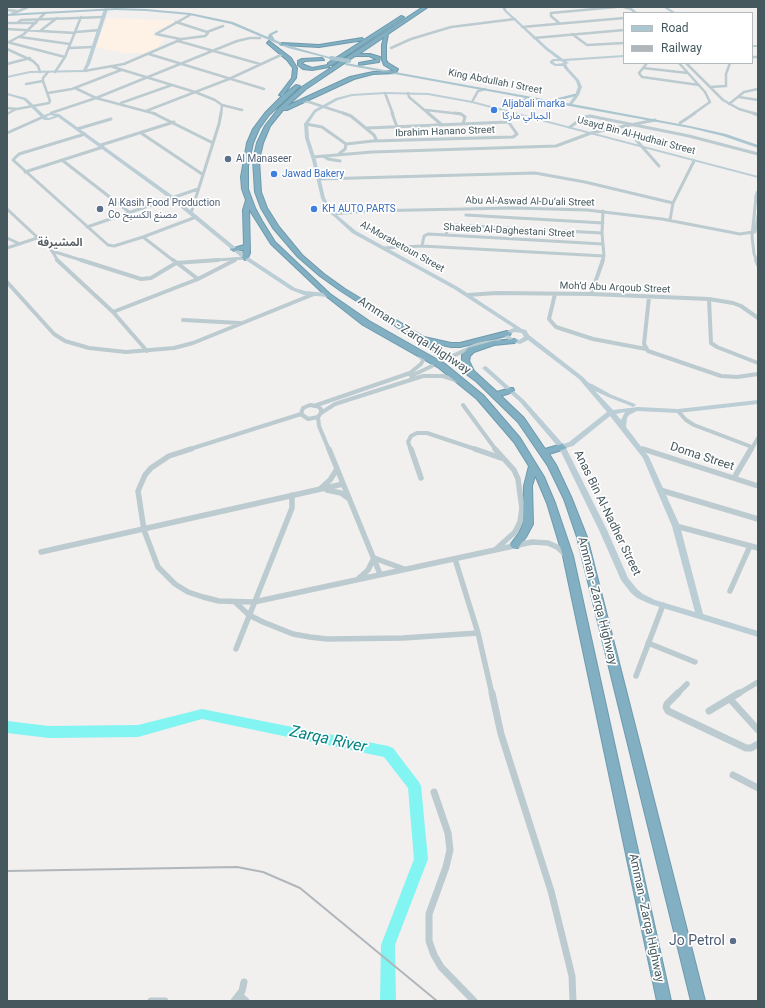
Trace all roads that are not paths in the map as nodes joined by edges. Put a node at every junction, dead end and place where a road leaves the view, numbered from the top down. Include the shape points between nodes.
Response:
1 (15, 7) edge
2 (28, 7) edge
3 (418, 7) edge
4 (426, 7) edge
5 (504, 7) edge
6 (616, 7) edge
7 (624, 7) edge
8 (106, 10) junction
9 (146, 10) junction
10 (20, 12) junction
11 (635, 12) edge
12 (7, 13) edge
13 (45, 13) junction
14 (190, 15) junction
15 (81, 17) junction
16 (104, 17) junction
17 (57, 18) junction
18 (623, 18) edge
19 (41, 19) junction
20 (515, 19) junction
21 (176, 22) junction
22 (7, 23) edge
23 (17, 23) junction
24 (559, 23) junction
25 (36, 24) junction
26 (224, 26) dead end
27 (522, 26) junction
28 (7, 29) edge
29 (28, 30) junction
30 (100, 30) junction
31 (277, 30) dead end
32 (623, 30) edge
33 (40, 31) junction
34 (76, 32) junction
35 (207, 32) junction
36 (249, 33) junction
37 (374, 34) junction
38 (572, 34) junction
39 (387, 35) junction
40 (258, 36) junction
41 (20, 37) junction
42 (534, 38) junction
43 (179, 40) junction
44 (237, 41) junction
45 (271, 41) junction
46 (7, 42) edge
47 (623, 43) edge
48 (70, 44) junction
49 (282, 44) junction
50 (93, 47) junction
51 (69, 48) junction
52 (391, 48) dead end
53 (7, 49) edge
54 (547, 49) junction
55 (214, 51) junction
56 (149, 54) junction
57 (356, 55) junction
58 (283, 56) junction
59 (343, 56) junction
60 (623, 56) edge
61 (64, 57) junction
62 (30, 58) junction
63 (326, 59) junction
64 (563, 60) junction
65 (579, 60) junction
66 (552, 61) junction
67 (182, 63) junction
68 (7, 64) edge
69 (260, 64) junction
70 (566, 64) junction
71 (646, 64) edge
72 (680, 64) edge
73 (687, 64) edge
74 (360, 65) junction
75 (556, 65) junction
76 (730, 65) edge
77 (327, 66) junction
78 (113, 67) junction
79 (643, 68) junction
80 (568, 69) junction
81 (121, 70) junction
82 (84, 71) junction
83 (395, 71) junction
84 (40, 72) junction
85 (48, 72) junction
86 (55, 72) junction
87 (689, 73) junction
88 (344, 74) dead end
89 (572, 76) junction
90 (7, 77) edge
91 (147, 78) junction
92 (229, 79) junction
93 (440, 79) junction
94 (43, 81) junction
95 (26, 84) dead end
96 (172, 85) junction
97 (699, 85) junction
98 (474, 87) junction
99 (710, 87) junction
100 (75, 88) junction
101 (264, 89) dead end
102 (485, 89) junction
103 (758, 89) edge
104 (478, 91) junction
105 (195, 92) junction
106 (48, 93) junction
107 (385, 93) junction
108 (408, 93) junction
109 (7, 94) edge
110 (576, 94) junction
111 (526, 97) junction
112 (739, 97) junction
113 (96, 98) junction
114 (308, 100) junction
115 (554, 100) junction
116 (758, 100) edge
117 (84, 102) junction
118 (472, 102) junction
119 (120, 104) junction
120 (569, 104) junction
121 (729, 104) junction
122 (222, 105) junction
123 (582, 105) junction
124 (275, 106) junction
125 (322, 106) junction
126 (31, 107) junction
127 (7, 108) edge
128 (17, 108) junction
129 (500, 109) junction
130 (242, 110) dead end
131 (426, 110) junction
132 (507, 110) junction
133 (146, 111) junction
134 (50, 113) junction
135 (7, 114) edge
136 (758, 115) edge
137 (58, 116) junction
138 (275, 116) junction
139 (43, 117) junction
140 (50, 119) junction
141 (111, 119) dead end
142 (655, 120) junction
143 (174, 122) junction
144 (508, 122) junction
145 (69, 124) junction
146 (306, 124) junction
147 (463, 124) junction
148 (634, 124) junction
149 (679, 124) junction
150 (442, 125) junction
151 (22, 126) junction
152 (624, 126) junction
153 (397, 127) junction
154 (367, 128) junction
155 (570, 128) junction
156 (77, 129) junction
157 (7, 133) edge
158 (140, 133) junction
159 (590, 133) junction
160 (85, 134) junction
161 (377, 141) junction
162 (213, 143) junction
163 (346, 144) junction
164 (758, 145) edge
165 (102, 146) junction
166 (642, 147) junction
167 (338, 154) junction
168 (758, 154) edge
169 (323, 156) junction
170 (314, 157) junction
171 (62, 160) junction
172 (340, 161) dead end
173 (694, 161) junction
174 (659, 166) dead end
175 (25, 172) junction
176 (202, 174) junction
177 (758, 177) edge
178 (319, 179) junction
179 (198, 189) junction
180 (258, 192) junction
181 (757, 196) edge
182 (171, 197) junction
183 (268, 199) dead end
184 (249, 200) junction
185 (673, 203) junction
186 (512, 208) junction
187 (464, 209) junction
188 (7, 210) edge
189 (604, 211) junction
190 (129, 212) junction
191 (191, 213) junction
192 (333, 214) junction
193 (466, 215) junction
194 (758, 215) edge
195 (196, 217) junction
196 (278, 217) dead end
197 (512, 218) junction
198 (670, 220) junction
199 (603, 223) junction
200 (461, 225) junction
201 (87, 227) junction
202 (276, 228) junction
203 (726, 232) junction
204 (752, 232) junction
205 (602, 233) junction
206 (446, 235) junction
207 (739, 236) junction
208 (143, 237) junction
209 (752, 237) junction
210 (7, 238) edge
211 (38, 238) junction
212 (20, 244) junction
213 (603, 244) junction
214 (753, 245) junction
215 (246, 246) junction
216 (422, 246) junction
217 (7, 248) edge
218 (384, 248) junction
219 (234, 249) junction
220 (52, 250) junction
221 (604, 256) junction
222 (245, 258) junction
223 (236, 259) junction
224 (176, 262) junction
225 (758, 265) edge
226 (329, 272) dead end
227 (198, 279) junction
228 (7, 282) edge
229 (336, 285) junction
230 (318, 286) junction
231 (314, 294) junction
232 (555, 294) junction
233 (591, 294) junction
234 (328, 295) junction
235 (468, 295) junction
236 (648, 296) junction
237 (709, 299) junction
238 (113, 312) junction
239 (758, 318) edge
240 (504, 319) junction
241 (183, 320) dead end
242 (243, 323) junction
243 (520, 330) junction
244 (507, 333) junction
245 (415, 336) junction
246 (527, 336) junction
247 (492, 341) junction
248 (512, 341) junction
249 (522, 341) junction
250 (542, 348) junction
251 (414, 349) junction
252 (646, 349) junction
253 (147, 351) junction
254 (455, 355) tunnel mouth
255 (758, 363) edge
256 (432, 366) tunnel mouth
257 (485, 368) dead end
258 (471, 372) junction
259 (758, 374) edge
260 (581, 378) junction
261 (465, 384) junction
262 (510, 390) junction
263 (360, 394) junction
264 (497, 395) junction
265 (323, 402) junction
266 (758, 402) edge
267 (603, 403) junction
268 (314, 406) junction
269 (463, 406) dead end
270 (330, 407) junction
271 (635, 407) junction
272 (678, 411) junction
273 (611, 412) junction
274 (301, 414) junction
275 (320, 415) junction
276 (308, 419) junction
277 (319, 426) junction
278 (623, 428) junction
279 (758, 438) edge
280 (562, 447) junction
281 (752, 447) junction
282 (639, 448) junction
283 (544, 452) junction
284 (502, 458) junction
285 (533, 466) junction
286 (337, 469) junction
287 (421, 478) dead end
288 (734, 478) junction
289 (343, 484) junction
290 (758, 486) edge
291 (320, 490) junction
292 (660, 490) junction
293 (292, 495) junction
294 (349, 499) junction
295 (758, 519) edge
296 (676, 526) junction
297 (144, 530) junction
298 (514, 545) junction
299 (750, 546) junction
300 (758, 548) edge
301 (495, 550) junction
302 (41, 552) dead end
303 (568, 556) junction
304 (374, 558) junction
305 (455, 560) junction
306 (405, 569) junction
307 (380, 574) junction
308 (357, 580) junction
309 (730, 591) dead end
310 (254, 602) junction
311 (236, 603) junction
312 (664, 605) junction
313 (249, 615) junction
314 (700, 616) junction
315 (478, 633) junction
316 (758, 634) edge
317 (648, 643) junction
318 (236, 649) dead end
319 (694, 662) dead end
320 (636, 676) dead end
321 (758, 682) edge
322 (687, 684) dead end
323 (730, 699) junction
324 (709, 711) dead end
325 (758, 730) edge
326 (758, 744) edge
327 (733, 775) dead end
328 (758, 788) edge
329 (434, 792) dead end
330 (244, 982) dead end
331 (237, 998) edge
332 (151, 1001) edge
333 (165, 1001) edge
334 (246, 1001) edge
335 (474, 1001) edge
336 (573, 1001) edge
337 (664, 1001) edge
338 (698, 1001) edge

1 - 12 street
2 - 10 street
3 - 37 highway, Amman - Zarqa Highway
4 - 39 highway, Amman - Zarqa Highway
5 - 20 street
6 - 24 street via 551,13 550,16
7 - 11 street
8 - 9 main road
8 - 10 main road
8 - 13 main road
8 - 16 street
9 - 14 main road
9 - 40 main road via 208,17 232,23
10 - 12 street
10 - 12 main road
12 - 13 main road
13 - 19 street
14 - 21 street
14 - 36 main road via 222,22
15 - 16 street
15 - 17 street
15 - 34 street
16 - 30 street
17 - 19 street
17 - 33 street
18 - 24 street
19 - 23 street via 21,20
19 - 25 street
20 - 27 street
20 - 52 street via 448,28 411,38
21 - 35 street
21 - 43 street via 156,34
22 - 23 street
23 - 25 street
24 - 27 street
25 - 29 street
26 - 35 street
27 - 42 street
28 - 29 street
29 - 33 street
29 - 41 street
30 - 34 street
30 - 50 street
31 - 45 main road via 270,35
32 - 38 street
33 - 34 street
34 - 48 street
35 - 43 street via 205,36
36 - 40 main road
36 - 44 street
37 - 49 highway via 362,40 346,43 313,46
37 - 59 highway, Amman - Zarqa Highway
38 - 42 street
38 - 47 street via 587,45
39 - 57 highway, Amman - Zarqa Highway
39 - 83 highway via 384,60
40 - 44 street
40 - 45 main road
41 - 46 street
41 - 48 street
42 - 54 street
43 - 55 street
43 - 56 street
44 - 55 street
45 - 49 main road
45 - 58 highway
45 - 63 main road via 294,52
46 - 61 street
48 - 51 street
49 - 63 main road
50 - 51 street
50 - 82 street
51 - 61 street
53 - 62 street
54 - 64 street
54 - 66 street
55 - 67 street
55 - 69 street
56 - 67 street
56 - 78 street
57 - 74 highway via 378,58
57 - 138 highway, Amman - Zarqa Highway via 296,95
58 - 69 street
58 - 124 highway via 294,65 295,75
59 - 63 highway via 341,48 328,47 319,50 318,53
59 - 77 highway, Amman - Zarqa Highway
60 - 65 street
61 - 86 street
62 - 68 street
62 - 84 street
63 - 74 main road, King Abdullah I Street
63 - 77 highway via 304,60 300,65 308,68
64 - 65 street
64 - 66 street
64 - 70 street
65 - 70 street
65 - 80 street
66 - 75 street
67 - 91 street
67 - 92 street
69 - 92 street
70 - 75 street
70 - 80 street
71 - 79 street
72 - 87 street
73 - 99 street
74 - 83 main road, King Abdullah I Street
74 - 88 highway via 364,70 362,72
75 - 89 street
76 - 99 street via 726,86
77 - 124 highway, Amman - Zarqa Highway via 291,91
78 - 81 street
78 - 82 street
79 - 87 street
79 - 97 street via 639,73 642,76
80 - 89 street
81 - 91 street
81 - 100 street
82 - 86 street
83 - 93 main road, King Abdullah I Street
83 - 114 highway via 356,77
84 - 85 street
84 - 90 street
85 - 86 street
85 - 94 street
87 - 97 street
89 - 110 street via 579,84
91 - 96 street
91 - 113 street
92 - 101 street
92 - 105 street
93 - 98 main road, King Abdullah I Street
93 - 115 main road, King Abdullah I Street
94 - 95 street
94 - 106 street
96 - 105 street
96 - 119 street
97 - 149 street via 709,103
98 - 102 main road, King Abdullah I Street
98 - 104 street
99 - 121 street
100 - 106 street
100 - 113 street
102 - 104 street
102 - 111 main road, King Abdullah I Street
103 - 112 street via 747,90
104 - 118 street
105 - 122 street
105 - 133 street
106 - 126 street via 49,103
107 - 108 street, Usayd Bin Al-Hudhair Street
107 - 125 street, Usayd Bin Al-Hudhair Street via 345,96
107 - 153 street
108 - 118 street, Usayd Bin Al-Hudhair Street
108 - 131 street via 409,97
109 - 126 street via 20,96 28,101
110 - 115 main road
110 - 120 street
110 - 123 main road via 578,102
111 - 120 main road, King Abdullah I Street
111 - 129 street via 523,103 506,102
112 - 116 street
112 - 121 street
113 - 117 street
113 - 119 street
114 - 125 street
114 - 138 highway via 300,101
115 - 120 main road, King Abdullah I Street
117 - 134 street
117 - 137 street
118 - 129 street, Usayd Bin Al-Hudhair Street
119 - 133 street
120 - 123 main road, King Abdullah I Street
120 - 142 main road, King Abdullah I Street
121 - 136 street
122 - 130 street
122 - 162 street
123 - 149 main road, King Abdullah I Street
124 - 184 highway, Amman - Zarqa Highway via 260,124 248,148 244,177
125 - 146 street via 312,114
125 - 154 street via 351,116
126 - 128 street
126 - 134 street
126 - 139 street
127 - 128 street
128 - 135 street
129 - 132 street, Usayd Bin Al-Hudhair Street
131 - 147 street via 461,114 465,117
131 - 150 street
132 - 144 street, Ibrahim Hanano Street
132 - 155 street, Usayd Bin Al-Hudhair Street
133 - 143 street
134 - 137 street
134 - 139 street
137 - 140 street
137 - 145 street
138 - 180 highway, Amman - Zarqa Highway via 261,140
139 - 140 street
139 - 151 street
140 - 145 street
140 - 151 street
141 - 156 street
142 - 148 street
142 - 149 main road, King Abdullah I Street
143 - 158 street
143 - 162 street
144 - 147 street
144 - 161 street, Ibrahim Hanano Street via 517,134 515,136
145 - 156 street
146 - 163 street via 320,126
146 - 170 street, Al-Morabetoun Street via 307,138
147 - 150 street
148 - 152 street
148 - 155 street via 588,116
148 - 168 street
149 - 164 main road, King Abdullah I Street
150 - 153 street
151 - 157 street
152 - 159 street
152 - 166 street
153 - 154 street
154 - 161 street
155 - 159 street, Usayd Bin Al-Hudhair Street
156 - 160 street
158 - 165 street
158 - 176 street
159 - 166 street, Usayd Bin Al-Hudhair Street
159 - 167 street via 556,146
160 - 165 street
160 - 175 street via 16,156 14,162
161 - 163 street, Ibrahim Hanano Street
162 - 176 street
163 - 167 street via 345,149
165 - 171 street
165 - 182 street
166 - 173 street, Usayd Bin Al-Hudhair Street
166 - 174 street
167 - 169 street
169 - 170 street
169 - 172 street
170 - 178 street, Al-Morabetoun Street
171 - 175 street
171 - 190 street
173 - 177 street, Usayd Bin Al-Hudhair Street
173 - 185 street
175 - 201 street
176 - 179 street
178 - 185 street via 535,173
178 - 192 street, Al-Morabetoun Street via 323,198
179 - 182 street
179 - 191 street
180 - 183 highway
180 - 202 highway, Amman - Zarqa Highway
181 - 204 street
182 - 190 street
182 - 191 street
184 - 215 highway via 246,210
184 - 230 highway, Amman - Zarqa Highway via 270,239
185 - 198 street
186 - 187 street, Abu Al-Aswad Al-Du’ali Street
186 - 189 street, Abu Al-Aswad Al-Du’ali Street
186 - 197 street
187 - 192 street, Abu Al-Aswad Al-Du’ali Street
187 - 193 street
188 - 211 street
189 - 198 street, Abu Al-Aswad Al-Du’ali Street
189 - 199 street
190 - 201 street
191 - 195 street
192 - 218 street, Al-Morabetoun Street via 354,232
193 - 197 street
193 - 200 street
194 - 209 street via 755,236
195 - 208 street
195 - 219 street
196 - 202 highway
197 - 199 street
198 - 203 street, Abu Al-Aswad Al-Du’ali Street
199 - 205 street
200 - 205 street
200 - 206 street via 449,226
201 - 208 street via 108,246
202 - 229 highway, Amman - Zarqa Highway via 300,256
203 - 204 street via 744,235
203 - 207 street
204 - 209 street
205 - 213 street
206 - 213 street, Shakeeb Al-Daghestani Street
206 - 216 street, Shakeeb Al-Daghestani Street via 425,235
207 - 209 street
207 - 214 street via 746,238
208 - 224 street
209 - 214 street
210 - 212 street
211 - 212 street
211 - 220 street
212 - 217 street
213 - 221 street
214 - 225 street
215 - 219 highway
215 - 222 highway
216 - 218 street, Shakeeb Al-Daghestani Street
216 - 221 street, Shakeeb Al-Daghestani Street
218 - 235 street, Al-Morabetoun Street
219 - 222 street
220 - 224 street via 141,279 151,278
220 - 238 street via 59,263
221 - 233 street
222 - 223 street
222 - 231 street via 296,290
223 - 224 street
223 - 227 street
224 - 227 street
226 - 229 highway
227 - 238 street
228 - 253 street via 54,334 64,341 108,350
229 - 245 highway, Amman - Zarqa Highway
230 - 231 street
230 - 234 highway, Amman - Zarqa Highway
231 - 234 street
231 - 242 street
232 - 233 street, Moh’d Abu Arqoub Street
232 - 235 street, Moh’d Abu Arqoub Street
232 - 252 street via 549,318 556,327 593,339
233 - 236 street, Moh’d Abu Arqoub Street
234 - 251 highway, Amman - Zarqa Highway via 366,323
235 - 240 street, Al-Morabetoun Street
236 - 237 street, Moh’d Abu Arqoub Street
236 - 252 street via 644,344
237 - 239 street, Moh’d Abu Arqoub Street via 741,306
237 - 255 street via 711,343
238 - 253 street
240 - 243 street, Al-Morabetoun Street
240 - 244 street
241 - 242 street
242 - 253 street via 194,343
243 - 244 street
243 - 246 street, Al-Morabetoun Street
244 - 245 highway via 460,345
244 - 247 street
244 - 248 street via 506,336
245 - 258 highway, Amman - Zarqa Highway
246 - 249 street
246 - 250 street
247 - 248 street
247 - 254 street
248 - 249 street
248 - 258 highway via 493,343 471,350 465,361
249 - 250 street
250 - 260 street
251 - 261 highway, Amman - Zarqa Highway
251 - 265 street via 423,360 415,371
252 - 259 street via 651,353 721,376
256 - 263 street via 400,381
257 - 262 street, Anas Bin Al-Nadher Street
258 - 264 highway, Amman - Zarqa Highway
260 - 267 street
260 - 271 street via 610,396
261 - 270 street via 443,376 423,376
261 - 285 highway, Amman - Zarqa Highway via 507,427
262 - 264 highway
262 - 280 street, Anas Bin Al-Nadher Street via 533,412
263 - 265 street
263 - 270 street via 337,401
264 - 283 highway, Amman - Zarqa Highway via 521,420
265 - 268 street
266 - 272 street
267 - 271 street
267 - 273 street
268 - 274 street via 303,408
268 - 275 street via 320,408
269 - 284 street
270 - 275 street
271 - 272 street
271 - 273 street
271 - 278 street via 624,418
272 - 281 street via 694,425
273 - 278 street
273 - 280 street via 571,444
274 - 276 street
274 - 297 street via 159,461 145,475 138,491
275 - 276 street
275 - 277 street
276 - 277 street
277 - 286 street
278 - 282 street
279 - 281 street
280 - 283 highway
280 - 312 street, Anas Bin Al-Nadher Street via 625,580 640,596
281 - 288 street
282 - 288 street, Doma Street
282 - 292 street via 646,457
283 - 338 highway, Amman - Zarqa Highway via 566,493 582,537
284 - 287 street via 427,433 417,433 411,436 408,442
284 - 301 street via 517,475 522,508 517,528
285 - 298 highway via 528,486 528,524
285 - 303 highway, Amman - Zarqa Highway via 551,504
286 - 289 street
286 - 291 street
288 - 290 street, Doma Street
289 - 291 street
289 - 294 street
291 - 293 street
291 - 294 street via 336,492
292 - 295 street
292 - 296 street
293 - 297 street
293 - 310 street via 292,508
294 - 304 street
296 - 299 street
296 - 314 street
297 - 302 street
297 - 311 street via 158,567 175,584 203,597
298 - 301 street
298 - 303 street via 548,543
299 - 300 street
299 - 309 street
301 - 305 street
303 - 337 highway, Amman - Zarqa Highway
304 - 306 street
304 - 307 street
304 - 308 street via 368,570
305 - 306 street
305 - 315 street
306 - 307 street
307 - 308 street
308 - 310 street
310 - 311 street
310 - 313 street
311 - 313 street
312 - 314 street, Anas Bin Al-Nadher Street
312 - 317 street
313 - 315 street via 277,629 321,638 403,638
313 - 318 street
314 - 316 street, Anas Bin Al-Nadher Street
315 - 336 street via 501,734 552,891 572,976
317 - 319 street
317 - 320 street
321 - 323 street
322 - 326 street via 667,704 668,711 746,748
323 - 324 street
323 - 325 street
327 - 328 street
329 - 335 street via 448,833 450,850 429,914 429,941 441,967
330 - 331 street
331 - 334 street
332 - 333 street

